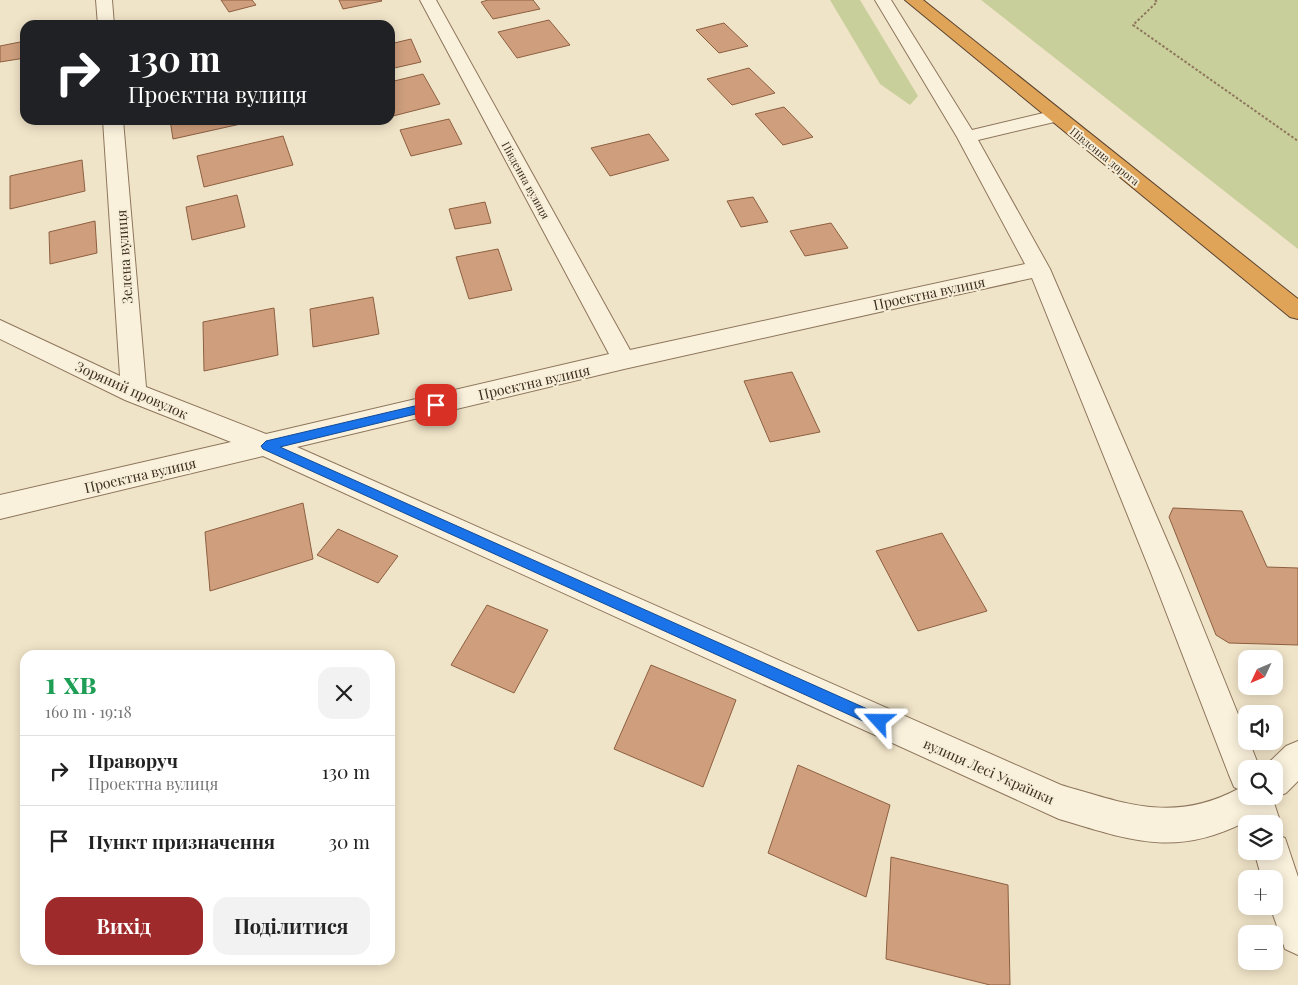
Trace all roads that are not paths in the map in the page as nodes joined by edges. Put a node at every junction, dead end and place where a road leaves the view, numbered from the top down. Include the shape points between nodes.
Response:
1 (104, 0) edge
2 (428, 0) edge
3 (883, 0) edge
4 (913, 0) edge
5 (106, 20) edge
6 (1056, 116) junction
7 (113, 125) edge
8 (967, 137) junction
9 (1040, 268) junction
10 (1298, 311) edge
11 (0, 329) edge
12 (624, 360) junction
13 (134, 393) junction
14 (266, 446) junction
15 (0, 507) edge
16 (1298, 758) edge
17 (1244, 760) edge
18 (1283, 772) edge
19 (1240, 805) edge
20 (1275, 860) edge
21 (1298, 936) edge

1 - 5 street
2 - 12 street, Південна вулиця
3 - 8 street
4 - 6 highway, Південна дорога
6 - 8 street
6 - 10 highway, Південна дорога
7 - 13 street, Зелена вулиця
8 - 9 street
9 - 12 street, Проектна вулиця
9 - 17 street
11 - 13 street, Зоряний провулок
12 - 14 street, Проектна вулиця
13 - 14 street, Зоряний провулок
14 - 15 street, Проектна вулиця
14 - 19 street, вулиця Лесі Українки via 1059,802 1148,827 1179,827 1212,820
16 - 18 street, вулиця Лесі Українки
20 - 21 street

